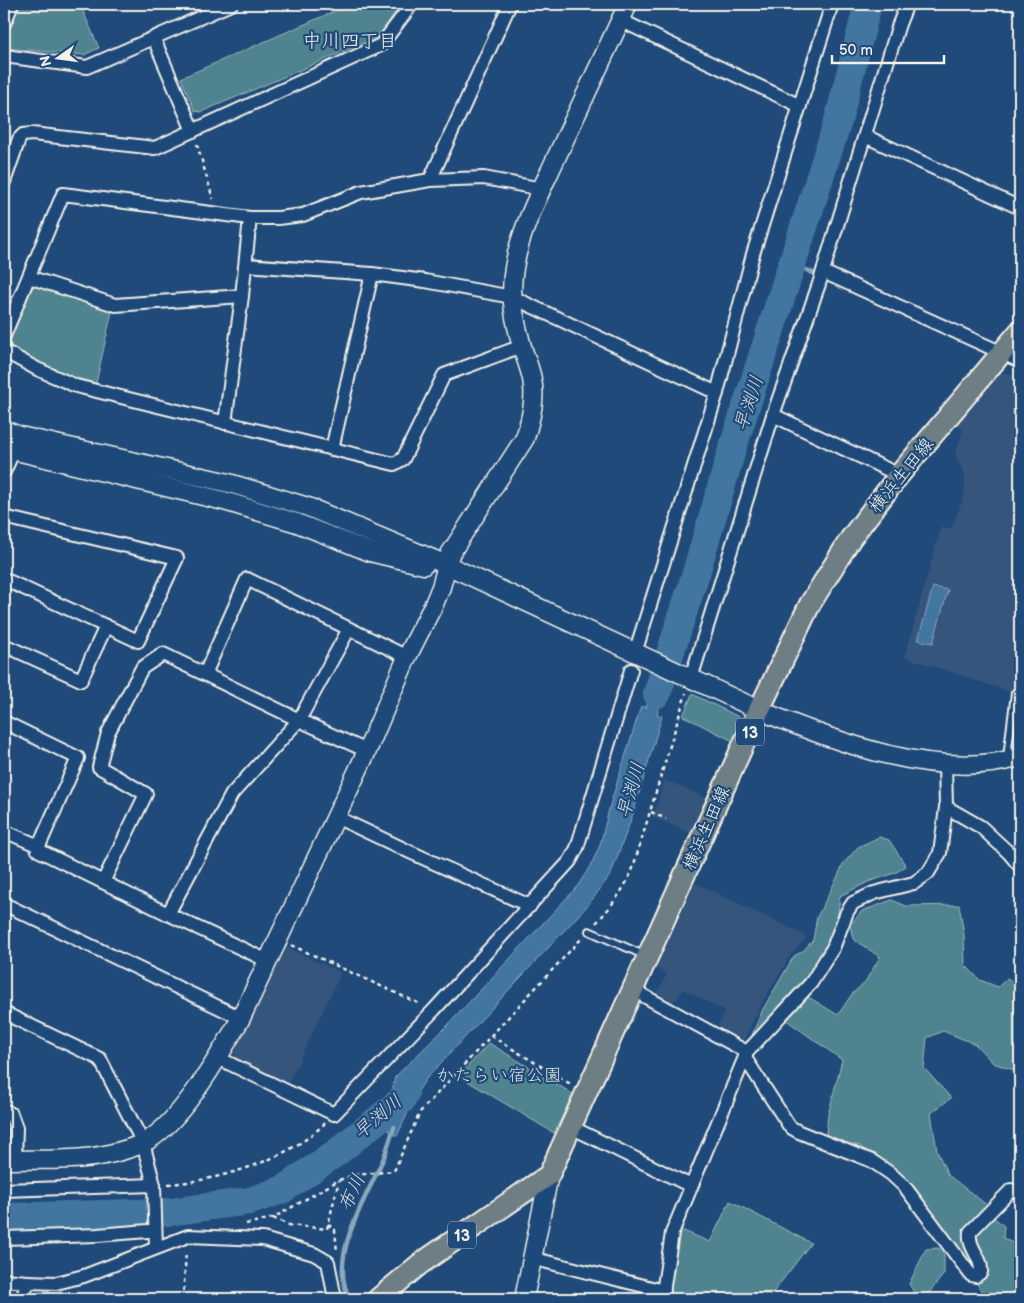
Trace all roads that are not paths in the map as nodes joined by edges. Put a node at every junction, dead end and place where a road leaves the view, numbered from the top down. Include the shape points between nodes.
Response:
1 (12, 4) edge
2 (231, 4) edge
3 (412, 4) edge
4 (510, 4) edge
5 (628, 4) edge
6 (832, 4) edge
7 (907, 4) edge
8 (620, 20) junction
9 (4, 24) edge
10 (154, 39) junction
11 (4, 56) edge
12 (800, 106) junction
13 (194, 131) junction
14 (865, 136) junction
15 (430, 180) junction
16 (4, 182) edge
17 (542, 189) junction
18 (1020, 208) edge
19 (250, 218) junction
20 (246, 265) junction
21 (822, 272) junction
22 (372, 274) junction
23 (29, 277) junction
24 (242, 296) junction
25 (512, 297) junction
26 (1020, 331) edge
27 (4, 336) edge
28 (522, 346) junction
29 (4, 351) edge
30 (1011, 357) edge
31 (717, 393) junction
32 (773, 415) junction
33 (225, 423) junction
34 (4, 430) edge
35 (13, 445) edge
36 (332, 450) junction
37 (4, 472) edge
38 (899, 475) junction
39 (4, 517) edge
40 (447, 565) junction
41 (4, 579) edge
42 (106, 626) junction
43 (349, 628) junction
44 (4, 645) edge
45 (407, 657) junction
46 (633, 662) junction
47 (205, 674) junction
48 (691, 681) junction
49 (1015, 693) dead end
50 (759, 710) junction
51 (299, 720) junction
52 (4, 722) edge
53 (367, 751) junction
54 (1013, 759) edge
55 (945, 763) junction
56 (946, 807) junction
57 (336, 816) junction
58 (4, 831) edge
59 (39, 846) junction
60 (1020, 866) edge
61 (104, 882) junction
62 (4, 904) edge
63 (530, 906) junction
64 (168, 914) junction
65 (590, 931) road end
66 (647, 957) junction
67 (268, 961) junction
68 (633, 990) junction
69 (4, 1013) edge
70 (241, 1018) junction
71 (746, 1055) junction
72 (218, 1058) junction
73 (4, 1110) edge
74 (571, 1127) junction
75 (143, 1143) junction
76 (9, 1160) edge
77 (549, 1175) junction
78 (154, 1185) junction
79 (691, 1186) junction
80 (4, 1190) edge
81 (1020, 1192) edge
82 (152, 1231) junction
83 (4, 1238) edge
84 (156, 1247) junction
85 (531, 1258) junction
86 (4, 1280) edge
87 (28, 1282) junction
88 (663, 1295) edge
89 (22, 1299) edge
90 (335, 1299) edge
91 (378, 1299) edge
92 (524, 1299) edge

1 - 9 street
2 - 10 street
3 - 13 street via 382,45
4 - 15 street
5 - 8 street
6 - 12 street
7 - 14 street
8 - 12 street
8 - 17 street
10 - 11 street via 87,67
10 - 13 street
12 - 31 street via 754,254
13 - 16 street via 155,148 27,134 17,143
14 - 18 street
14 - 21 street
15 - 17 street via 484,178
15 - 19 street via 361,192 303,215
17 - 25 street via 521,238
19 - 20 street
19 - 23 street via 63,194
20 - 22 street
20 - 24 street
21 - 30 street
21 - 32 street
22 - 25 street
22 - 36 street
23 - 24 street via 115,305
23 - 27 street
24 - 33 street
25 - 28 street
25 - 31 street
26 - 30 main road, 横浜生田線 / 13
28 - 36 street via 444,375 401,462 390,464
28 - 40 street via 532,378 534,400 525,438 450,554
29 - 33 street via 37,370 76,386
30 - 38 main road, 横浜生田線 / 13
31 - 46 street
32 - 38 street
32 - 48 street
33 - 36 street
34 - 35 street
35 - 37 street
35 - 40 street via 251,508 370,552 425,566
38 - 50 main road, 横浜生田線 / 13 via 850,538 810,604
39 - 42 street via 177,558 138,641
40 - 45 street via 434,604
40 - 46 street
41 - 42 street
42 - 44 street via 81,680
43 - 45 street
43 - 47 street via 247,579
43 - 51 street
45 - 53 street
46 - 48 street
46 - 63 street via 577,848 570,861
47 - 51 street
47 - 61 street via 163,654 142,668 108,733 99,766 146,794
48 - 50 street
49 - 54 lane
50 - 55 street via 855,746
50 - 66 main road, 横浜生田線 / 13
51 - 53 street
51 - 64 street via 232,794
52 - 59 street via 78,758
53 - 57 street
54 - 55 street via 980,764
55 - 56 street
56 - 60 street via 981,827
56 - 71 street via 940,853 928,873 914,883 854,902 833,948 811,984
57 - 63 street
57 - 67 street
58 - 59 street
59 - 61 street via 38,850
61 - 64 street
62 - 70 street
63 - 72 street via 334,1114
64 - 67 street
65 - 66 lane
66 - 68 main road, 横浜生田線 / 13
67 - 70 street
68 - 71 street
68 - 74 main road, 横浜生田線 / 13
69 - 75 street via 100,1059
70 - 72 street
71 - 79 street
71 - 81 street via 790,1127 872,1161 891,1174 905,1187 971,1275 981,1272 982,1264 969,1241 970,1232 1011,1190
72 - 75 street via 173,1120
73 - 76 street via 11,1114 16,1128
74 - 77 main road, 横浜生田線 / 13
74 - 79 street
75 - 76 street via 84,1158
75 - 78 street
77 - 85 street
77 - 91 main road, 13 via 420,1264
78 - 80 street
78 - 82 street
79 - 88 street via 672,1233
82 - 83 street
82 - 84 street
84 - 87 street via 84,1276 56,1283
84 - 90 street via 188,1236 264,1239 306,1251 328,1262
85 - 88 street
85 - 92 street
86 - 87 street
87 - 89 street

